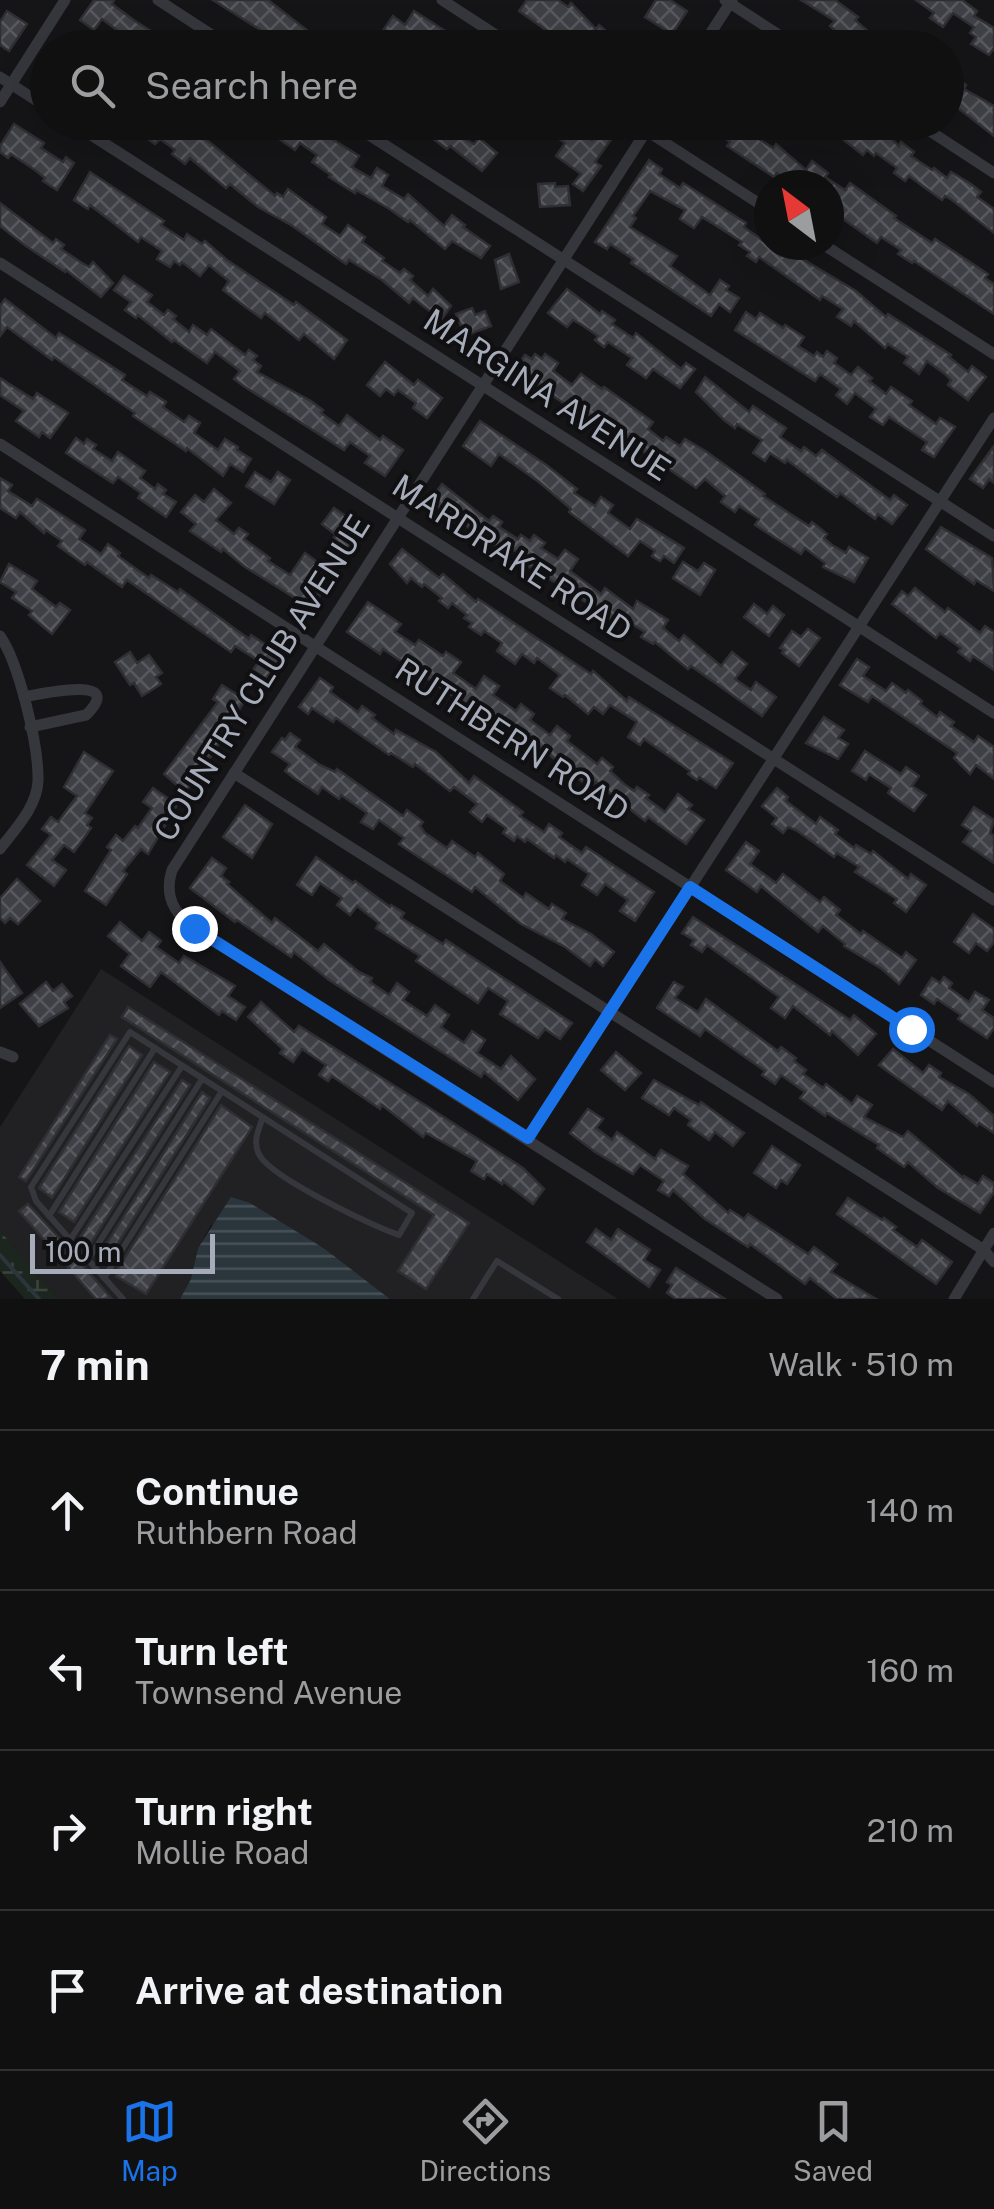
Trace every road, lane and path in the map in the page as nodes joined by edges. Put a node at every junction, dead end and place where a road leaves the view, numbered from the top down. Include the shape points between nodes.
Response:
1 (65, 0) edge
2 (158, 0) edge
3 (442, 0) edge
4 (729, 1) edge
5 (43, 30) edge
6 (204, 30) edge
7 (488, 30) edge
8 (712, 30) edge
9 (772, 30) edge
10 (30, 47) edge
11 (5, 81) edge
12 (30, 97) edge
13 (0, 102) edge
14 (99, 140) edge
15 (377, 140) edge
16 (641, 140) edge
17 (669, 140) edge
18 (944, 140) edge
19 (994, 173) edge
20 (754, 200) edge
21 (844, 258) edge
22 (563, 260) junction
23 (0, 263) edge
24 (994, 354) edge
25 (482, 386) junction
26 (994, 418) edge
27 (0, 444) edge
28 (940, 502) junction
29 (397, 517) junction
30 (994, 536) edge
31 (858, 628) junction
32 (0, 636) edge
33 (314, 646) junction
34 (24, 698) junction
35 (994, 713) edge
36 (30, 727) junction
37 (774, 759) junction
38 (234, 773) junction
39 (0, 849) edge
40 (690, 887) junction
41 (994, 900) edge
42 (608, 1012) junction
43 (155, 1048) junction
44 (0, 1052) edge
45 (13, 1058) dead end
46 (182, 1066) junction
47 (202, 1079) junction
48 (994, 1082) edge
49 (222, 1091) junction
50 (262, 1117) junction
51 (528, 1138) junction
52 (49, 1216) junction
53 (994, 1233) edge
54 (70, 1240) junction
55 (989, 1249) edge
56 (88, 1260) junction
57 (994, 1262) edge
58 (104, 1278) junction
59 (123, 1299) edge
60 (473, 1299) edge
61 (558, 1299) edge
62 (778, 1299) edge
63 (954, 1299) edge

1 - 5 street
2 - 6 street
3 - 7 street
4 - 8 street
4 - 9 street
10 - 11 street
11 - 12 street
11 - 13 street
14 - 25 street, MARGINA AVENUE
15 - 22 street
16 - 22 street, COUNTRY CLUB AVENUE
17 - 20 street
18 - 19 street
21 - 24 street
22 - 25 street, COUNTRY CLUB AVENUE
22 - 28 street
23 - 29 street, MARDRAKE ROAD
25 - 29 street, COUNTRY CLUB AVENUE
25 - 31 street, MARGINA AVENUE
26 - 28 street
27 - 33 street, RUTHBERN ROAD
28 - 30 street
28 - 31 street
29 - 33 street, COUNTRY CLUB AVENUE
29 - 37 street, MARDRAKE ROAD
31 - 35 street, MARGINA AVENUE
31 - 37 street
32 - 34 street
33 - 38 street, COUNTRY CLUB AVENUE
33 - 40 street, RUTHBERN ROAD
34 - 36 street
34 - 36 street via 82,688 94,699 86,715
36 - 39 street via 38,782 28,813
37 - 40 street
37 - 41 street, MARDRAKE ROAD
38 - 42 street
38 - 51 street, COUNTRY CLUB AVENUE via 172,870 168,890 178,914
40 - 42 street
40 - 48 street, RUTHBERN ROAD
42 - 51 street
42 - 55 street
43 - 46 lane
43 - 52 lane
43 - 52 lane via 130,1032 31,1187
44 - 45 street
46 - 47 lane
46 - 54 lane
47 - 49 lane
47 - 56 lane
49 - 50 lane
49 - 58 lane
50 - 50 lane via 412,1213 399,1235 350,1215 269,1166 255,1141
51 - 62 street
52 - 54 lane
53 - 55 street
54 - 56 lane
55 - 57 street
55 - 63 street
56 - 58 lane
58 - 59 lane
60 - 61 lane via 497,1261

